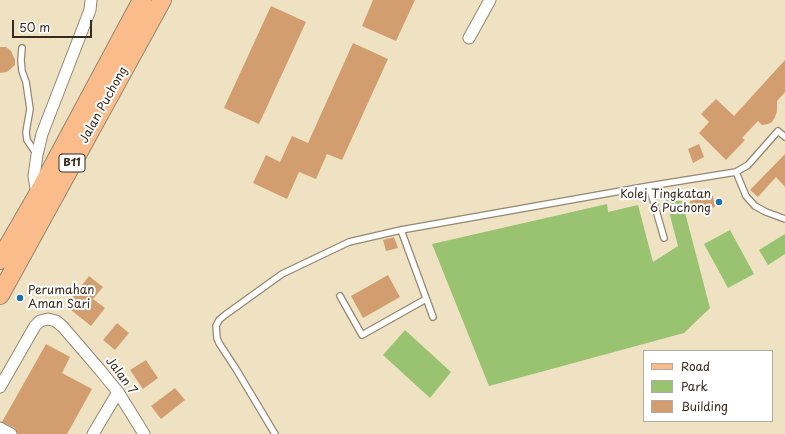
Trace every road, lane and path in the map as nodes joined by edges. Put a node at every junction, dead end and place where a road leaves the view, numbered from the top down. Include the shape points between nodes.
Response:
1 (91, 0) edge
2 (142, 0) edge
3 (162, 0) edge
4 (490, 0) edge
5 (469, 38) dead end
6 (22, 48) dead end
7 (785, 137) edge
8 (37, 155) junction
9 (736, 172) junction
10 (649, 186) junction
11 (37, 196) junction
12 (785, 219) edge
13 (401, 230) junction
14 (664, 238) dead end
15 (0, 260) edge
16 (0, 295) edge
17 (340, 296) dead end
18 (426, 300) junction
19 (433, 317) dead end
20 (0, 387) edge
21 (118, 392) junction
22 (0, 428) edge
23 (11, 434) edge
24 (93, 434) edge
25 (144, 434) edge
26 (275, 434) edge

1 - 8 street via 90,10 46,120
2 - 11 main road, Jalan Puchong / B11
3 - 16 main road, Jalan Puchong / B11
4 - 5 street
6 - 8 lane via 22,70 30,109 27,140
7 - 9 lane via 778,131 748,165
8 - 11 street via 34,176
9 - 10 lane
9 - 12 lane via 746,196 755,206
10 - 13 lane
10 - 14 lane
11 - 15 main road, Jalan Puchong / B11
13 - 18 lane
13 - 26 lane via 349,242 282,274 220,320 216,326 219,343
17 - 18 lane via 362,335
18 - 19 lane
20 - 21 street, Jalan 7 via 32,332 40,321 48,319 56,321
21 - 24 street
21 - 25 street, Jalan 7
22 - 23 street

